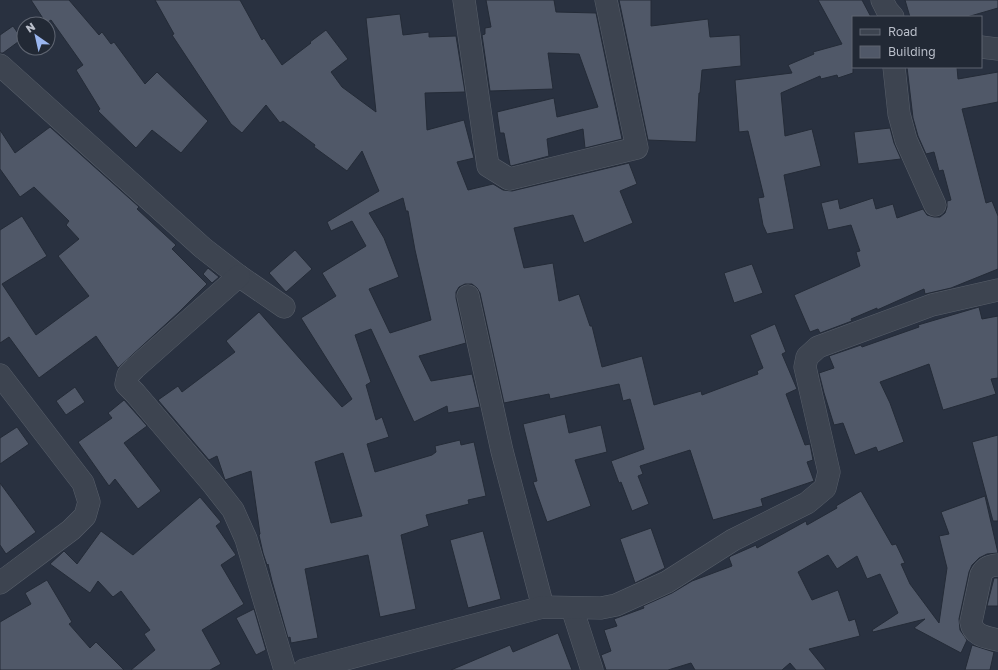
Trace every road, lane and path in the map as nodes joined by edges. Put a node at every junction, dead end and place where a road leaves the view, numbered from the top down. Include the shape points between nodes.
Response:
1 (464, 0) edge
2 (606, 0) edge
3 (982, 47) edge
4 (998, 49) edge
5 (0, 65) edge
6 (894, 68) edge
7 (935, 205) dead end
8 (239, 276) junction
9 (998, 290) edge
10 (468, 296) dead end
11 (284, 307) dead end
12 (0, 375) edge
13 (998, 565) edge
14 (0, 584) edge
15 (543, 607) junction
16 (572, 608) junction
17 (998, 640) edge
18 (355, 664) edge
19 (285, 670) edge
20 (304, 670) edge
21 (592, 670) edge

1 - 2 street via 488,166 509,179 637,148
3 - 4 street
5 - 8 street via 204,248
6 - 7 street via 899,114 906,140
8 - 11 street
8 - 19 street via 135,368 128,375 126,384 233,510 246,539
9 - 16 street via 932,305 818,347 807,357 805,367 829,472 825,488 807,503 733,540 667,582 616,605
10 - 15 street via 502,451
12 - 14 street via 83,482 89,502 85,516 71,530
13 - 17 street via 989,566 981,575 971,622 976,633
15 - 16 street
15 - 18 street
16 - 21 street
18 - 20 street

